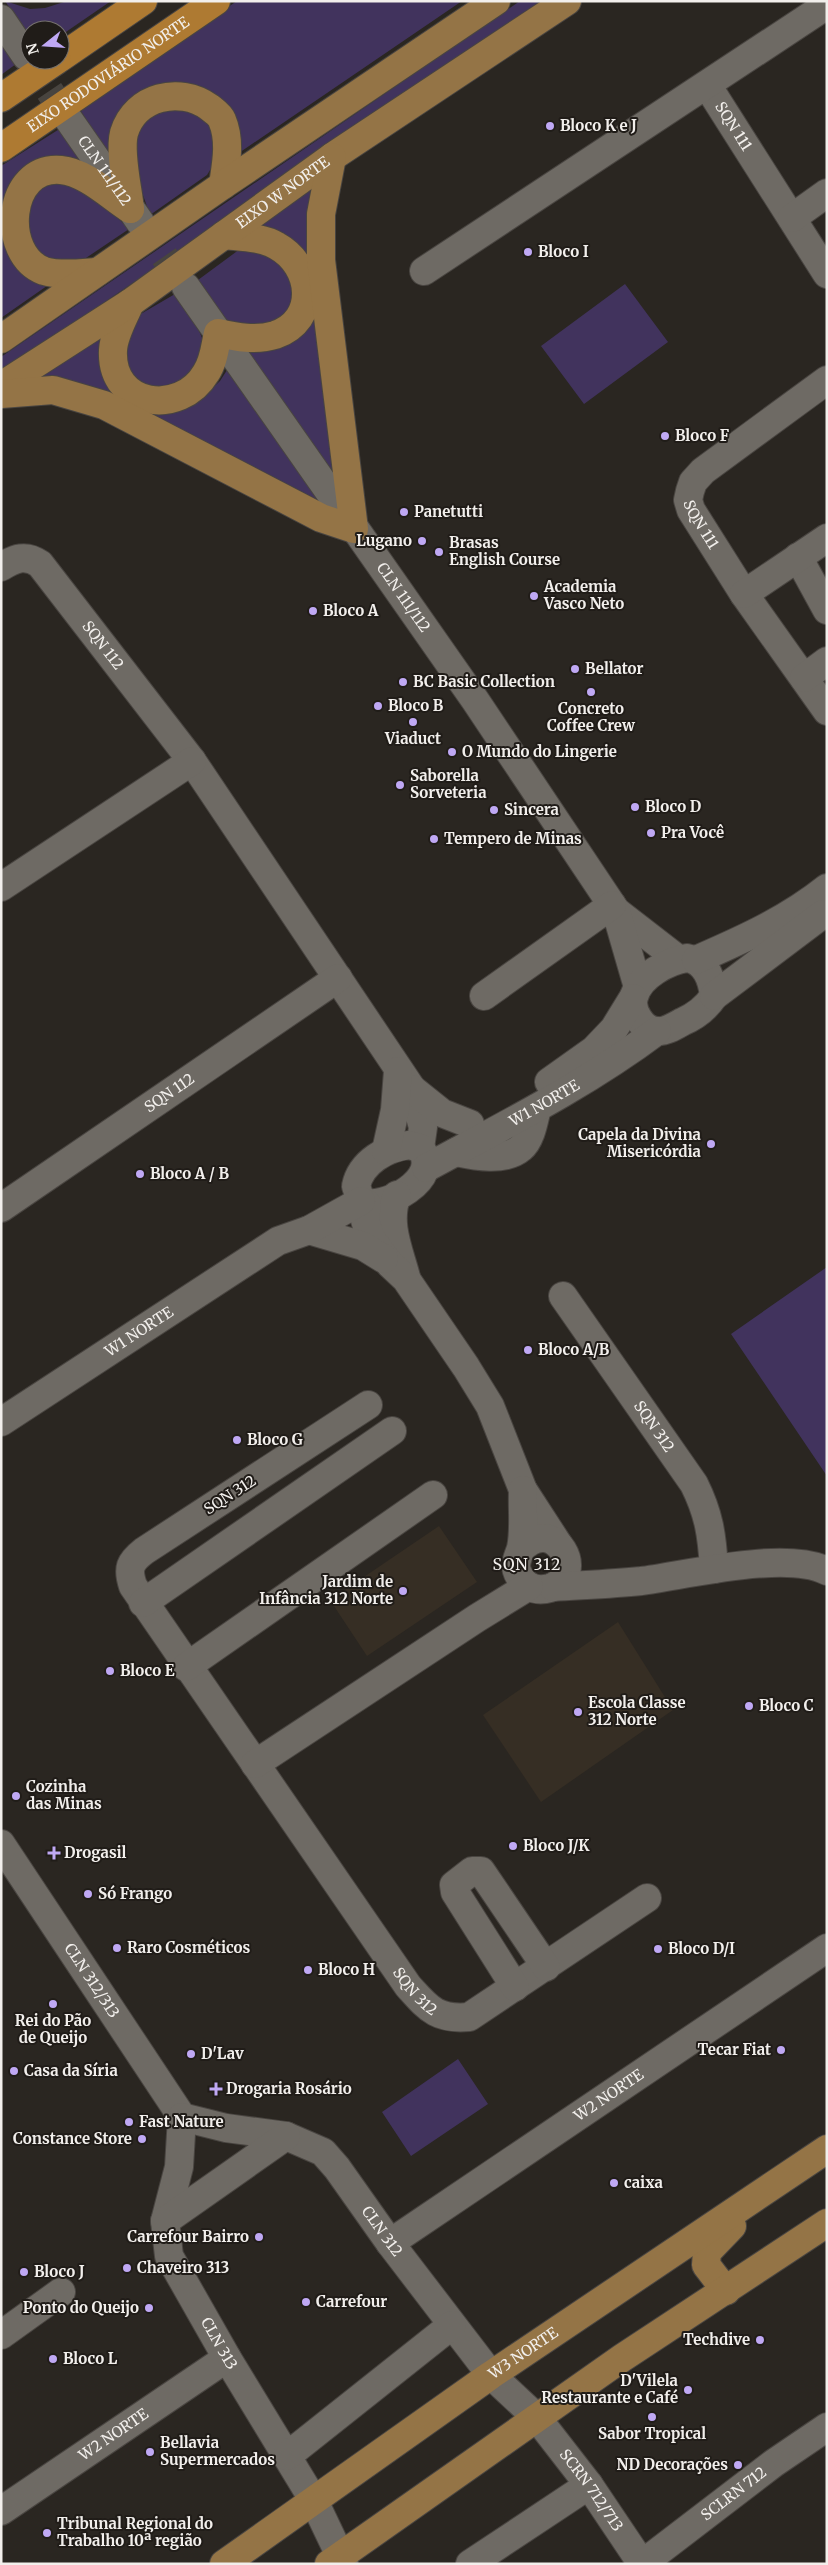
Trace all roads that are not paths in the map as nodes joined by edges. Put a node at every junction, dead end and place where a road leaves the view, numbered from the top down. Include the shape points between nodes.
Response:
1 (143, 1) edge
2 (216, 1) edge
3 (496, 1) edge
4 (567, 1) edge
5 (827, 5) edge
6 (1, 19) edge
7 (20, 47) edge
8 (70, 51) edge
9 (42, 70) edge
10 (707, 85) junction
11 (1, 98) edge
12 (69, 120) tunnel mouth
13 (1, 148) edge
14 (332, 157) junction
15 (223, 185) junction
16 (827, 193) edge
17 (135, 215) junction
18 (792, 218) junction
19 (224, 235) junction
20 (424, 271) dead end
21 (97, 272) junction
22 (827, 274) edge
23 (186, 287) tunnel mouth
24 (130, 303) junction
25 (218, 333) junction
26 (1, 339) edge
27 (827, 380) edge
28 (1, 386) edge
29 (1, 394) edge
30 (354, 529) junction
31 (827, 538) edge
32 (798, 557) junction
33 (1, 567) edge
34 (744, 594) junction
35 (826, 608) edge
36 (827, 661) edge
37 (804, 678) junction
38 (827, 711) edge
39 (192, 761) junction
40 (1, 887) edge
41 (827, 888) edge
42 (614, 908) junction
43 (827, 911) edge
44 (687, 959) junction
45 (338, 978) junction
46 (635, 992) junction
47 (484, 996) dead end
48 (714, 996) junction
49 (657, 1031) junction
50 (405, 1080) junction
51 (470, 1124) junction
52 (386, 1151) junction
53 (423, 1156) junction
54 (362, 1195) junction
55 (397, 1195) junction
56 (1, 1208) edge
57 (309, 1230) junction
58 (278, 1241) junction
59 (398, 1271) junction
60 (562, 1296) dead end
61 (368, 1405) dead end
62 (1, 1422) edge
63 (392, 1431) dead end
64 (523, 1490) junction
65 (433, 1495) dead end
66 (561, 1547) junction
67 (714, 1569) junction
68 (530, 1572) junction
69 (827, 1572) edge
70 (616, 1582) junction
71 (142, 1603) junction
72 (186, 1667) junction
73 (255, 1764) junction
74 (1, 1844) edge
75 (647, 1898) dead end
76 (827, 1948) edge
77 (546, 1967) junction
78 (515, 1987) junction
79 (182, 2117) junction
80 (286, 2136) junction
81 (827, 2149) edge
82 (766, 2191) junction
83 (165, 2222) junction
84 (827, 2223) edge
85 (390, 2244) junction
86 (726, 2291) junction
87 (61, 2292) dead end
88 (452, 2325) junction
89 (1, 2335) edge
90 (227, 2358) junction
91 (491, 2375) junction
92 (537, 2418) junction
93 (827, 2427) edge
94 (287, 2456) junction
95 (589, 2485) junction
96 (314, 2501) junction
97 (1, 2511) edge
98 (337, 2561) edge
99 (224, 2564) edge
100 (470, 2564) edge
101 (642, 2564) edge

1 - 8 highway
2 - 13 highway, EIXO RODOVIÁRIO NORTE
3 - 15 main road
4 - 14 main road, EIXO W NORTE
5 - 10 street, SQN 111
6 - 7 street
9 - 11 highway
10 - 18 street, SQN 111
10 - 20 street, SQN 111
12 - 17 street, CLN 111/112
14 - 19 main road, EIXO W NORTE
14 - 30 main road via 321,214 321,260
15 - 17 main road via 228,153 222,118 193,98 179,95 155,99 134,114 124,135
15 - 21 main road
16 - 18 street
17 - 21 main road via 81,177 59,170 36,177 16,196 11,209 10,229 16,250 24,260 44,271
18 - 22 street, SQN 111
19 - 24 main road, EIXO W NORTE
19 - 25 main road via 260,239 289,254 304,274 307,295 304,310 297,320 276,335 247,338
21 - 26 main road
23 - 25 street, CLN 111/112
24 - 25 main road via 115,340 115,367 122,383 132,393 148,400 165,402 197,385 213,358
24 - 28 main road, EIXO W NORTE
25 - 30 street, CLN 111/112
27 - 34 street, SQN 111 via 703,471 693,482 688,500 691,510
29 - 30 main road via 53,390 104,405 321,518
30 - 42 street, CLN 111/112 via 475,700
31 - 32 street
32 - 34 street
32 - 35 street
33 - 39 street, SQN 112 via 24,557 40,564
34 - 37 street, SQN 111
36 - 37 street
37 - 38 street, SQN 111
39 - 40 street
39 - 45 street, SQN 112
41 - 44 street via 788,916 743,940
42 - 44 street, CLN 111/112
42 - 46 street, CLN 111/112
42 - 47 street
43 - 48 street
44 - 46 street via 658,968
44 - 48 street via 709,973
45 - 50 street, SQN 112
45 - 56 street, SQN 112
46 - 49 street via 634,1009 642,1023
46 - 51 street, W1 NORTE via 614,1029 594,1050 538,1089
48 - 49 street via 694,1016
49 - 53 street, W1 NORTE via 612,1063 456,1152
50 - 51 street via 442,1113
50 - 52 street
50 - 53 street, SQN 112 via 423,1127
51 - 53 street, W1 NORTE
52 - 53 street via 409,1145
52 - 54 street via 361,1172
53 - 55 street via 421,1179
54 - 55 street
54 - 57 street, W1 NORTE
54 - 58 street, W1 NORTE via 302,1214
54 - 59 street via 366,1229 375,1245
55 - 59 street via 391,1215
57 - 58 street, W1 NORTE
57 - 59 street via 363,1246
58 - 62 street, W1 NORTE
59 - 64 street via 490,1406
60 - 67 street, SQN 312 via 694,1484 712,1530
61 - 71 street, SQN 312 via 136,1557 128,1568 129,1576
63 - 71 street
64 - 66 street
64 - 68 street
65 - 72 street
66 - 68 street via 551,1540 534,1539
66 - 68 street via 568,1567 565,1575
66 - 70 street
67 - 69 street via 781,1563 814,1566
67 - 70 street
68 - 70 street
68 - 73 street via 477,1618
71 - 72 street, SQN 312
72 - 73 street, SQN 312
73 - 78 street, SQN 312 via 408,1986 434,2012 448,2018 469,2017
74 - 79 street, CLN 312/313
75 - 77 street, SQN 312
76 - 85 street, W2 NORTE
77 - 78 street, SQN 312
77 - 78 street via 481,1871 472,1870 454,1885 455,1892
79 - 80 street, CLN 312 via 226,2128
79 - 83 street, CLN 313 via 179,2167
80 - 83 street
80 - 85 street, CLN 312 via 323,2152
81 - 82 main road, W3 NORTE
82 - 86 main road via 708,2252 706,2265
82 - 91 main road, W3 NORTE
83 - 90 street, CLN 313 via 169,2256
84 - 86 main road
85 - 88 street, CLN 312
86 - 92 main road
87 - 89 street
88 - 91 street, CLN 312
88 - 94 street
90 - 94 street, CLN 313
90 - 97 street, W2 NORTE
91 - 92 street, CLN 312
91 - 96 main road, W3 NORTE
92 - 95 street, SCRN 712/713
92 - 98 main road
93 - 101 street, SCLRN 712 via 780,2472
94 - 96 street, CLN 313
95 - 100 street
95 - 101 street, SCRN 712/713
96 - 98 street, CLN 313
96 - 99 main road, W3 NORTE

